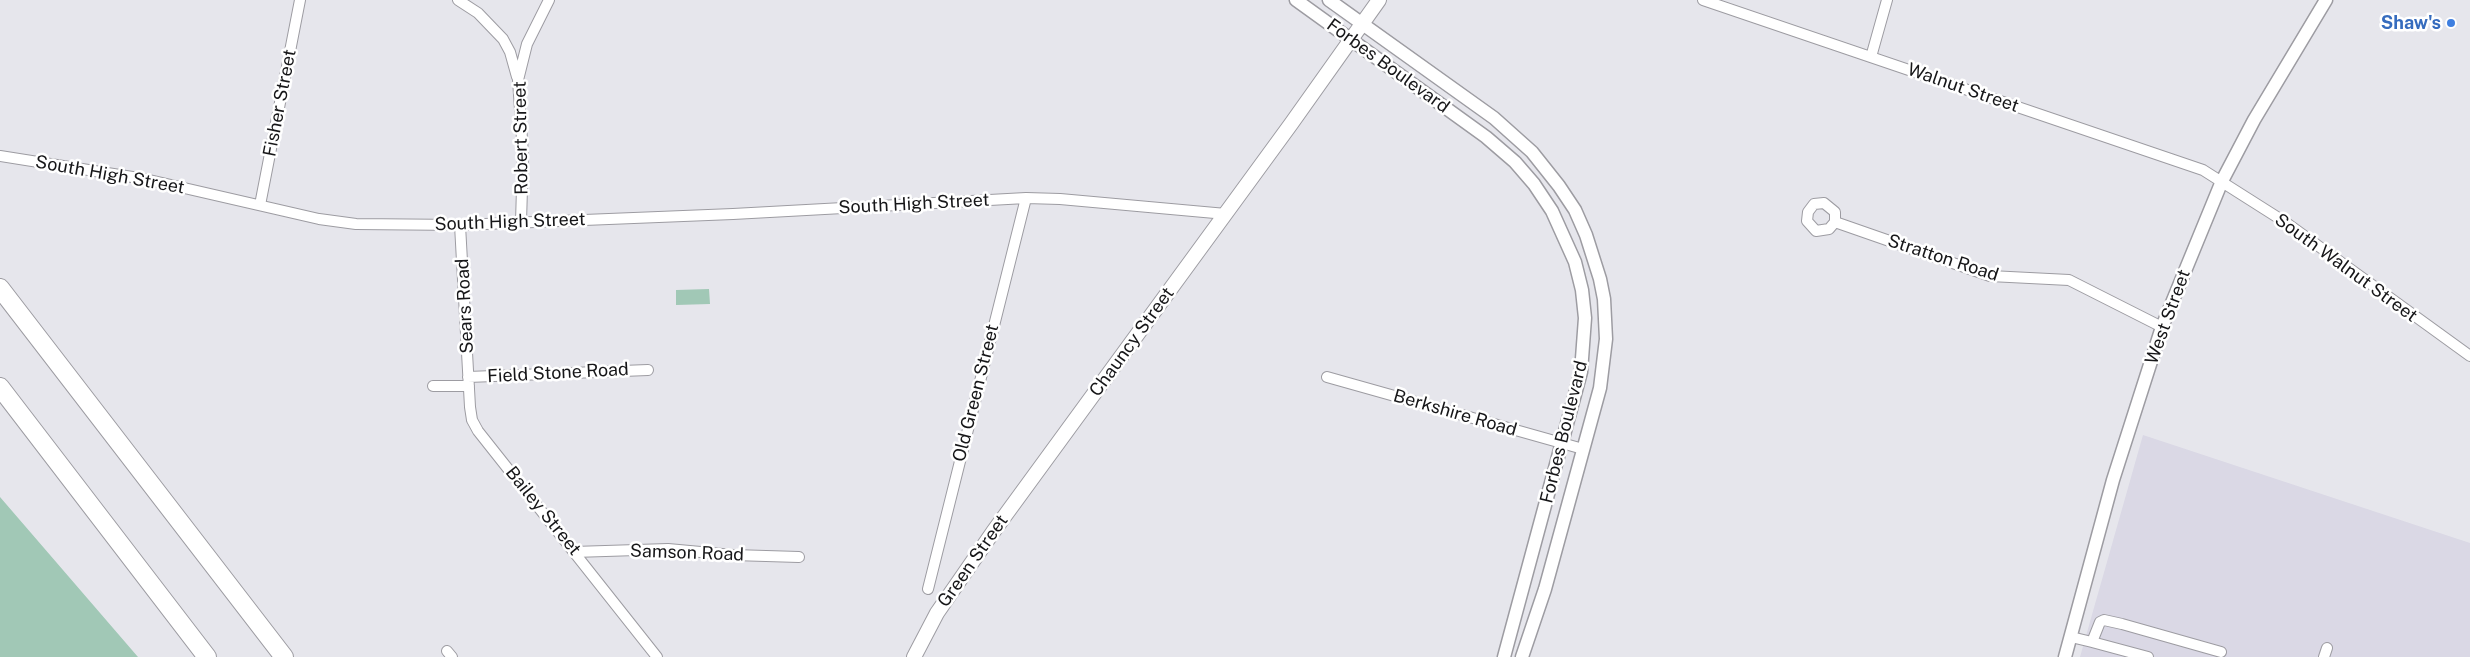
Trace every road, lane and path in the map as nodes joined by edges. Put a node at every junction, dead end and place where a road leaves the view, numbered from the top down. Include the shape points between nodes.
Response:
1 (300, 0) edge
2 (458, 0) edge
3 (549, 0) edge
4 (1296, 0) edge
5 (1329, 0) edge
6 (1379, 0) edge
7 (1702, 0) edge
8 (1887, 0) edge
9 (2326, 0) edge
10 (1362, 24) junction
11 (1351, 40) junction
12 (1870, 57) junction
13 (518, 80) junction
14 (0, 156) edge
15 (2222, 181) junction
16 (1026, 198) junction
17 (260, 205) junction
18 (1226, 214) junction
19 (521, 222) junction
20 (1835, 222) dead end
21 (460, 225) junction
22 (0, 288) edge
23 (2162, 327) junction
24 (2470, 356) edge
25 (648, 370) dead end
26 (1327, 377) dead end
27 (469, 382) junction
28 (432, 386) dead end
29 (0, 388) edge
30 (1564, 443) junction
31 (1583, 449) junction
32 (1038, 470) joint
33 (574, 552) junction
34 (799, 556) dead end
35 (928, 589) dead end
36 (2070, 637) junction
37 (2092, 642) junction
38 (2221, 652) dead end
39 (207, 657) edge
40 (284, 657) edge
41 (657, 657) edge
42 (914, 657) edge
43 (1504, 657) edge
44 (1522, 657) edge
45 (2065, 657) edge
46 (2148, 657) edge

1 - 17 street, Fisher Street
2 - 13 street via 478,13 503,39
3 - 13 street, Robert Street via 527,44
4 - 11 street, Forbes Boulevard
5 - 10 street, Forbes Boulevard
6 - 10 main road, Chauncy Street
7 - 12 street, Walnut Street
8 - 12 street
9 - 15 street, West Street via 2254,120
10 - 11 main road, Chauncy Street
10 - 31 street, Forbes Boulevard via 1516,136 1544,166 1575,210 1600,279 1606,339 1600,388
11 - 18 main road, Chauncy Street
11 - 30 street, Forbes Boulevard via 1498,147 1534,184 1560,226 1575,262 1585,318 1581,372
12 - 15 street, Walnut Street via 2203,170
13 - 19 street, Robert Street via 523,154
14 - 17 street, South High Street via 144,179
15 - 23 street, West Street
15 - 24 street, South Walnut Street via 2356,272
16 - 18 street
16 - 19 street, South High Street
16 - 35 street, Old Green Street
17 - 21 street, South High Street via 356,224
18 - 32 main road, Chauncy Street
19 - 21 street, South High Street
20 - 23 street, Stratton Road via 1990,276 2069,280
21 - 27 street, Sears Road
22 - 40 highway
23 - 36 street, West Street via 2113,480
25 - 27 street, Field Stone Road
26 - 30 street, Berkshire Road
27 - 28 street
27 - 33 street, Bailey Street via 472,420 478,431
29 - 39 highway
30 - 31 street, Berkshire Road
30 - 43 street, Forbes Boulevard
31 - 44 street, Forbes Boulevard via 1545,589
32 - 42 main road, Green Street via 937,613
33 - 34 street, Samson Road via 668,549
33 - 41 street, Bailey Street
36 - 37 street
36 - 45 street, West Street
37 - 38 street via 2096,629 2104,620
37 - 46 street

